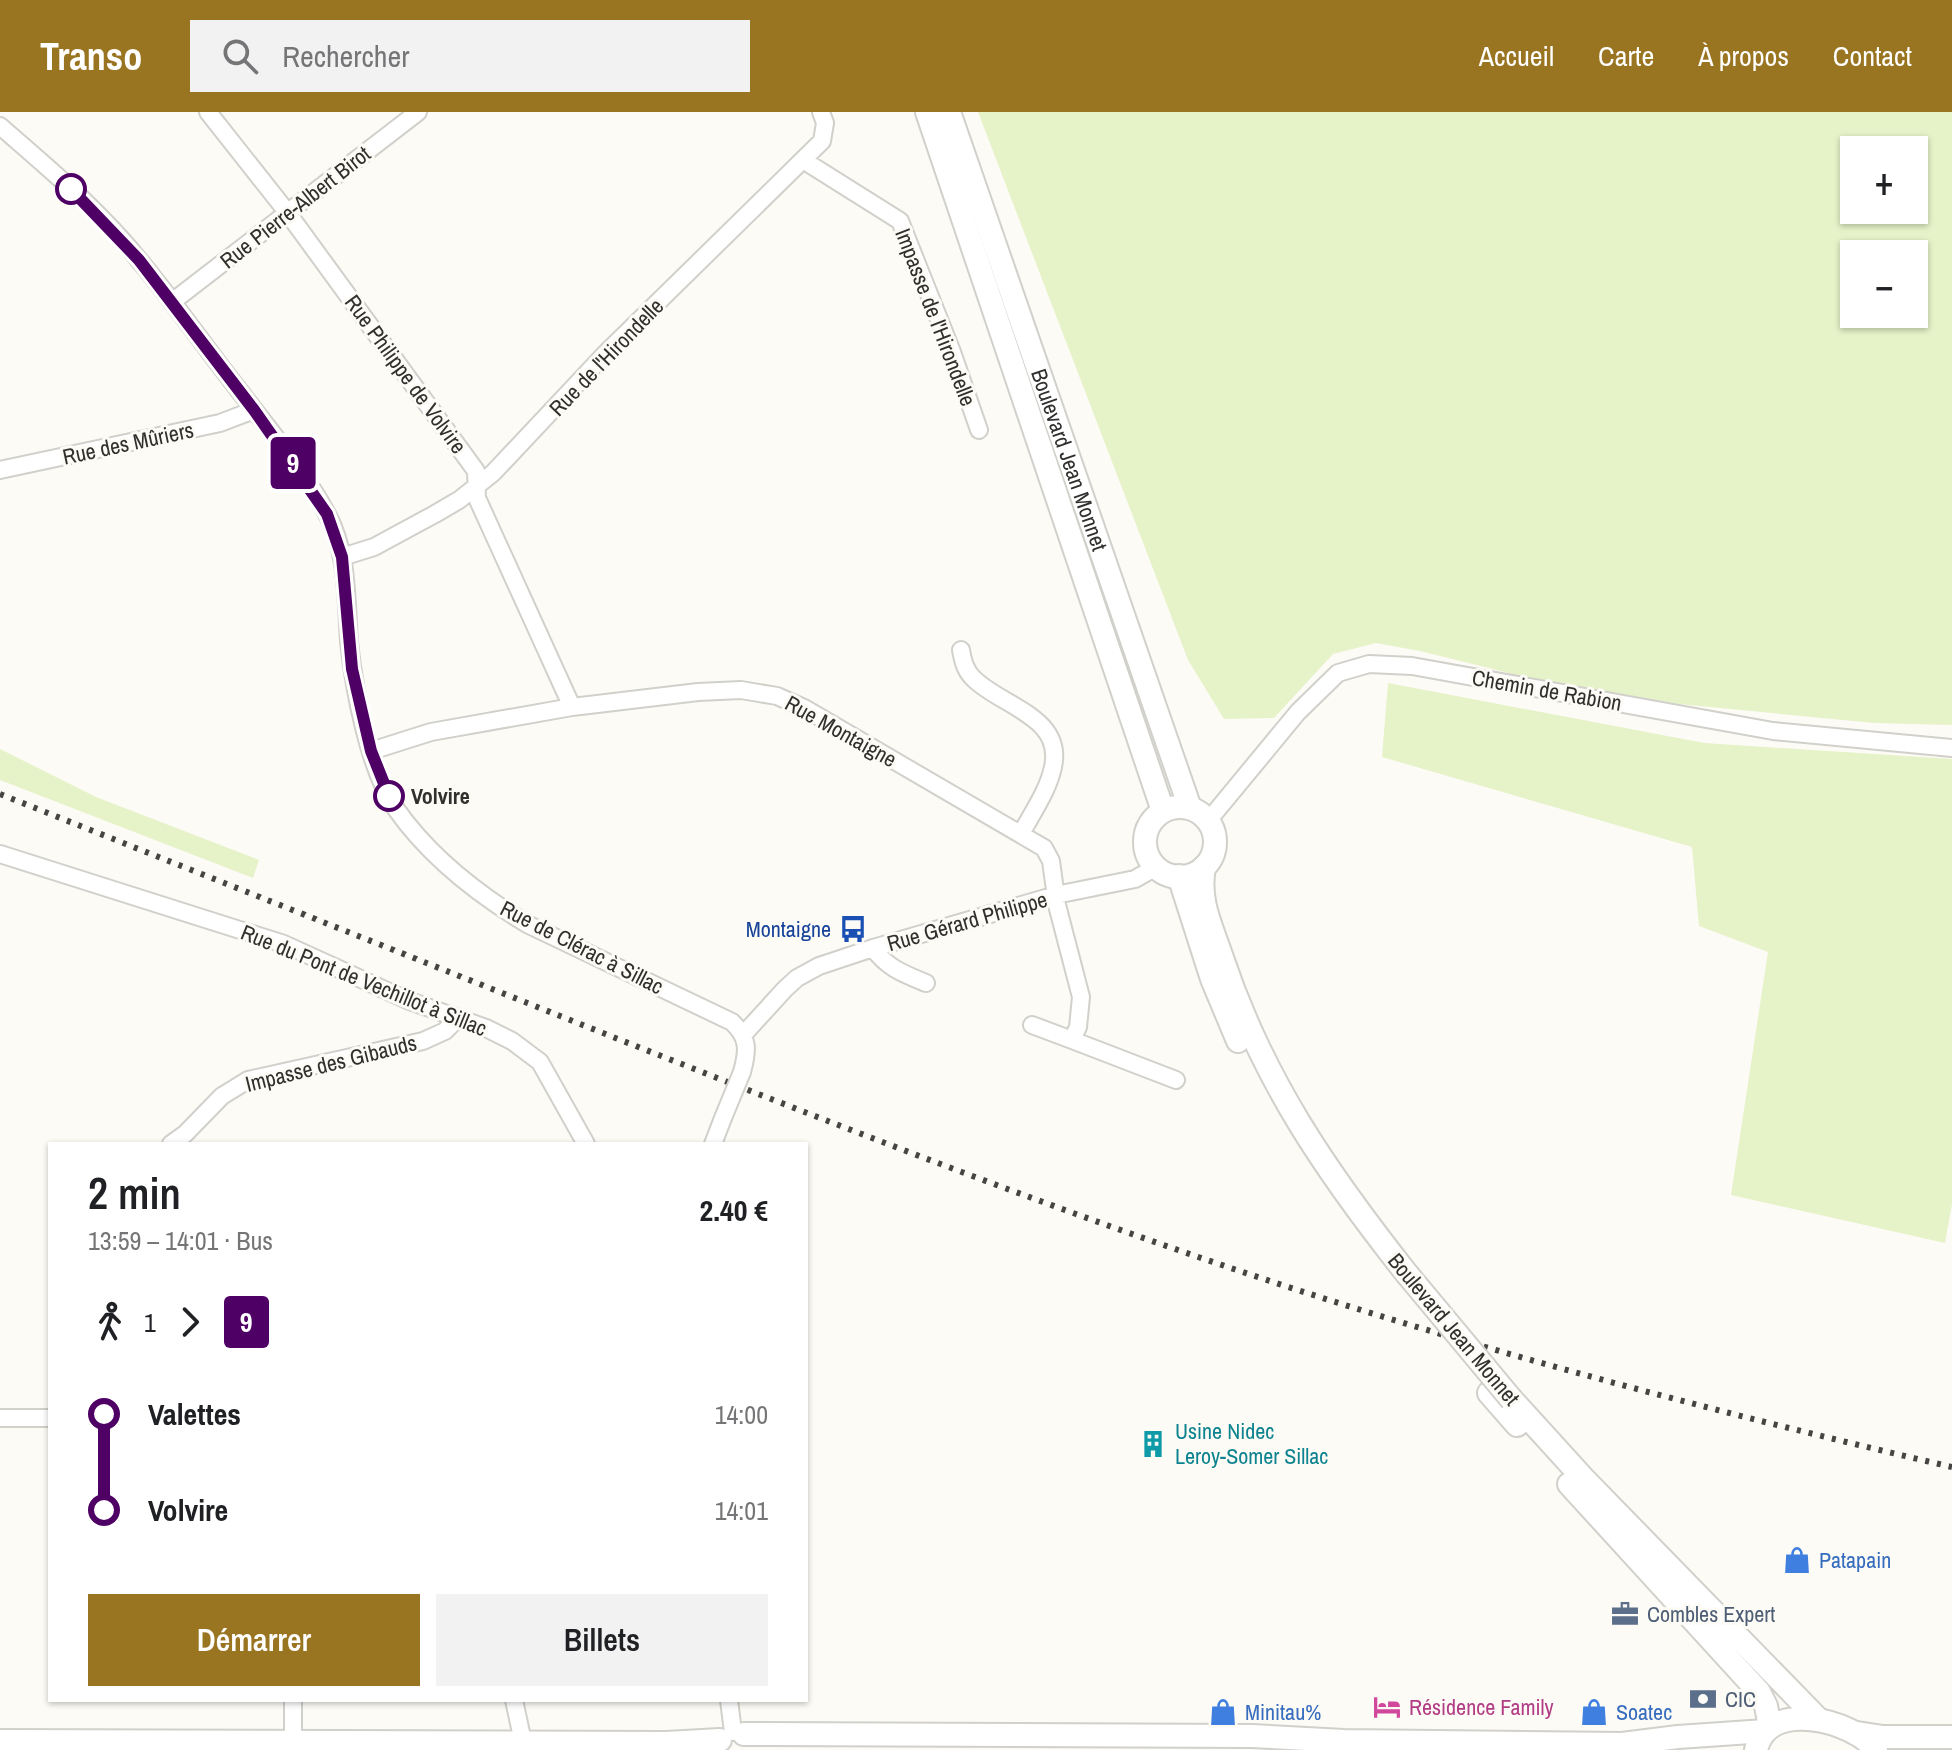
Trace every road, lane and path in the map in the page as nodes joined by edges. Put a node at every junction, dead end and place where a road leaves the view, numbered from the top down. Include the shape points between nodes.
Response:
1 (11, 112) edge
2 (208, 112) edge
3 (418, 112) edge
4 (821, 112) edge
5 (927, 112) edge
6 (949, 112) edge
7 (0, 119) edge
8 (0, 126) edge
9 (803, 160) junction
10 (287, 212) junction
11 (172, 302) junction
12 (254, 410) junction
13 (979, 430) dead end
14 (0, 470) edge
15 (477, 486) junction
16 (342, 557) junction
17 (961, 650) dead end
18 (572, 707) junction
19 (1952, 748) edge
20 (371, 751) junction
21 (1163, 811) junction
22 (1199, 815) junction
23 (1021, 834) junction
24 (0, 854) edge
25 (1156, 867) junction
26 (1204, 867) junction
27 (1179, 876) junction
28 (1056, 895) junction
29 (873, 948) junction
30 (926, 983) dead end
31 (458, 1018) junction
32 (1032, 1025) dead end
33 (743, 1035) junction
34 (1072, 1040) junction
35 (1176, 1080) dead end
36 (174, 1142) edge
37 (585, 1142) edge
38 (714, 1142) edge
39 (1399, 1276) junction
40 (0, 1418) edge
41 (48, 1418) edge
42 (293, 1702) edge
43 (514, 1702) edge
44 (729, 1702) edge
45 (1819, 1720) junction
46 (1856, 1733) junction
47 (1764, 1736) edge
48 (1952, 1737) edge
49 (0, 1741) edge
50 (293, 1741) junction
51 (734, 1741) edge
52 (523, 1742) junction
53 (1876, 1750) edge

1 - 7 street
2 - 10 street, Rue Philippe de Volvire
3 - 10 street, Rue Pierre-Albert Birot
4 - 9 street, Rue de l'Hirondelle via 822,141
5 - 21 main road
6 - 22 main road, Boulevard Jean Monnet
8 - 11 street, Rue de Clérac à Sillac via 119,237
9 - 13 street, Impasse de l'Hirondelle via 900,221
9 - 15 street, Rue de l'Hirondelle
10 - 11 street, Rue Pierre-Albert Birot
10 - 15 street, Rue Philippe de Volvire via 476,471
11 - 12 street, Rue de Clérac à Sillac
12 - 14 street, Rue des Mûriers via 205,427
12 - 16 street, Rue de Clérac à Sillac via 327,514
15 - 16 street, Rue de l'Hirondelle via 374,547
15 - 18 street, Rue Philippe de Volvire via 477,498
16 - 20 street, Rue de Clérac à Sillac via 352,669
17 - 23 street via 971,676 1040,724 1055,751 1049,781
18 - 20 street, Rue Montaigne via 431,732
18 - 23 street, Rue Montaigne via 698,692 741,690 777,696
19 - 22 street, Chemin de Rabion via 1773,731 1412,666 1369,664 1338,673
20 - 33 street, Rue de Clérac à Sillac via 384,787 405,820 495,904 716,1013
21 - 22 main road via 1181,807
21 - 25 main road via 1145,837
22 - 26 main road via 1214,844
23 - 28 street, Rue Montaigne via 1049,854
24 - 31 street, Rue du Pont de Vechillot à Sillac via 284,944
25 - 27 main road
25 - 28 street via 1135,879
26 - 27 main road
26 - 39 main road, Boulevard Jean Monnet via 1200,888 1252,1036 1283,1099
27 - 39 main road via 1212,979 1271,1106 1340,1211
28 - 29 street, Rue Gérard Philippe
28 - 34 street, Rue Gérard Philippe via 1081,997
29 - 30 street, Rue Gérard Philippe via 893,970
29 - 33 street, Rue Gérard Philippe via 797,978
31 - 36 street, Impasse des Gibauds via 423,1041 248,1080 222,1096
31 - 37 street, Rue du Pont de Vechillot à Sillac via 512,1041 540,1062
32 - 34 street
33 - 38 street, bridge via 748,1051
34 - 35 street
39 - 45 main road, Boulevard Jean Monnet, bridge via 1583,1478
39 - 47 main road via 1489,1393 1759,1692 1766,1706
40 - 41 street
42 - 50 street
43 - 52 street
44 - 51 street
45 - 46 main road
45 - 47 main road via 1791,1720
46 - 48 main road
46 - 53 main road
47 - 51 main road via 1622,1744 794,1732
49 - 50 main road
50 - 52 main road
51 - 52 main road

